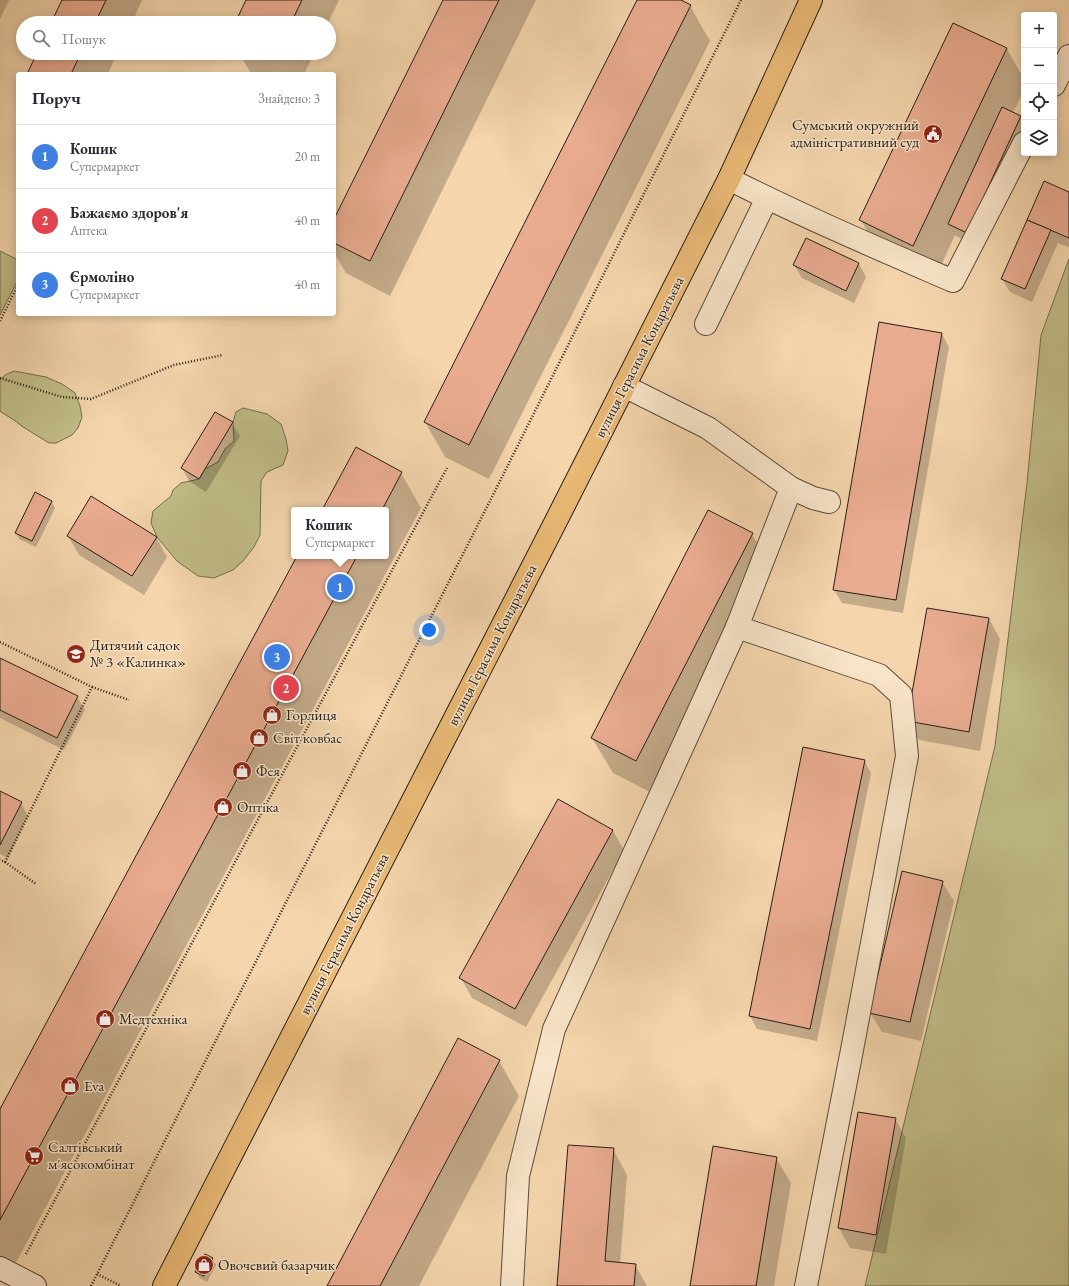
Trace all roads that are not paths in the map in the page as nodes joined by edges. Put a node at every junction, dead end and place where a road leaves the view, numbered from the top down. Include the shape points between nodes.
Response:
1 (811, 0) edge
2 (1069, 56) edge
3 (1055, 84) edge
4 (1021, 149) edge
5 (729, 179) junction
6 (767, 198) junction
7 (706, 324) dead end
8 (624, 386) junction
9 (791, 488) junction
10 (829, 502) dead end
11 (737, 627) junction
12 (7, 1272) edge
13 (35, 1286) edge
14 (164, 1286) edge
15 (512, 1286) edge
16 (806, 1286) edge

1 - 5 main road, вулиця Герасима Кондратьєва
2 - 3 lane
4 - 6 lane via 953,281
5 - 6 lane
5 - 8 main road, вулиця Герасима Кондратьєва
6 - 7 lane
8 - 9 lane via 708,428
8 - 14 main road, вулиця Герасима Кондратьєва
9 - 10 lane
9 - 11 lane
11 - 15 lane via 554,1029 518,1176
11 - 16 lane via 879,674 901,695 907,756
12 - 13 lane

